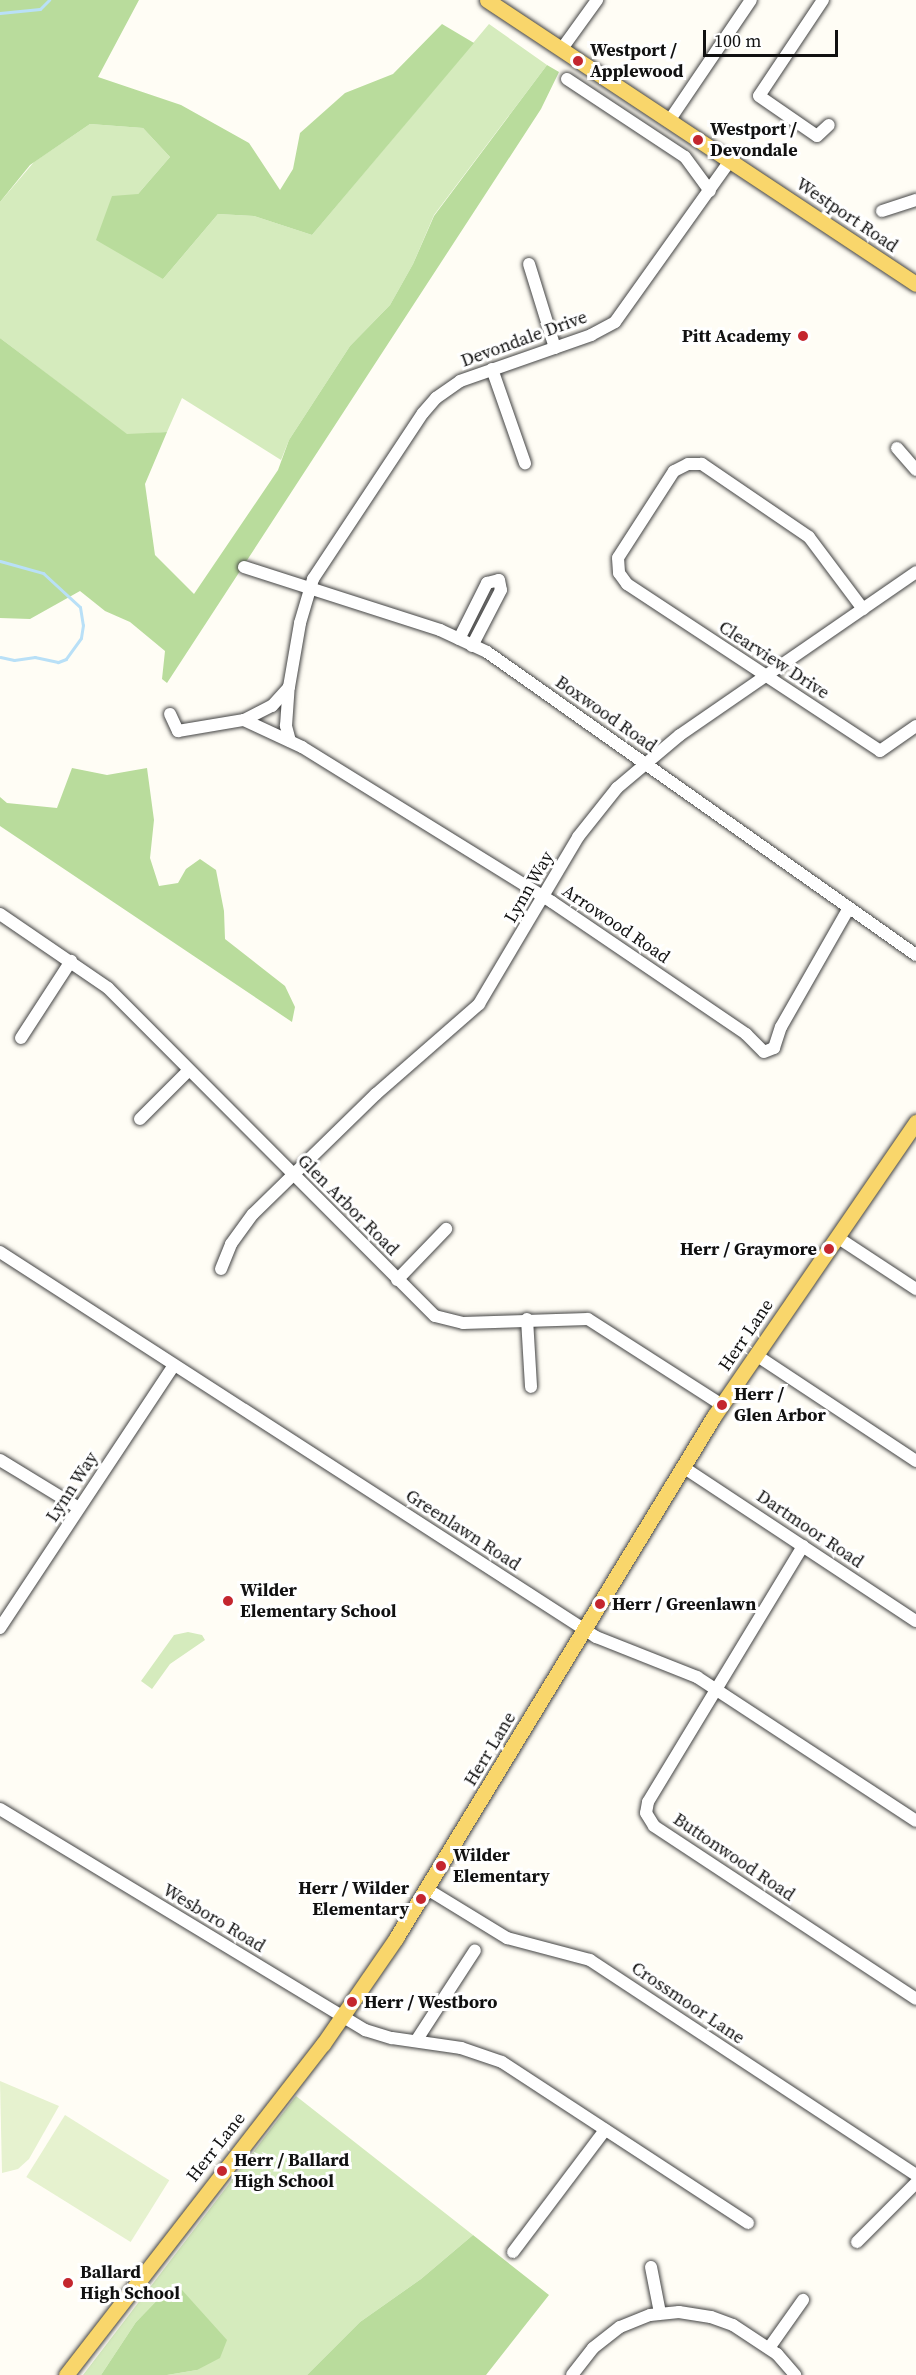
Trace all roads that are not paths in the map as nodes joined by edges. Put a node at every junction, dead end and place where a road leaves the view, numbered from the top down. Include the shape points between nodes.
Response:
1 (487, 0) edge
2 (597, 0) edge
3 (751, 0) edge
4 (823, 0) edge
5 (561, 50) junction
6 (567, 79) dead end
7 (669, 121) junction
8 (830, 125) dead end
9 (730, 161) junction
10 (710, 191) junction
11 (916, 200) edge
12 (882, 211) dead end
13 (529, 264) dead end
14 (916, 284) edge
15 (555, 348) junction
16 (492, 369) junction
17 (897, 448) dead end
18 (525, 463) dead end
19 (916, 471) edge
20 (244, 567) dead end
21 (916, 572) edge
22 (310, 588) junction
23 (863, 609) junction
24 (459, 639) junction
25 (472, 646) junction
26 (766, 676) junction
27 (289, 687) junction
28 (170, 714) dead end
29 (244, 720) junction
30 (916, 726) edge
31 (290, 741) junction
32 (644, 763) junction
33 (544, 897) junction
34 (849, 908) junction
35 (0, 914) edge
36 (916, 955) edge
37 (72, 961) junction
38 (21, 1038) dead end
39 (189, 1070) junction
40 (140, 1119) dead end
41 (916, 1122) edge
42 (293, 1176) junction
43 (446, 1229) dead end
44 (837, 1237) junction
45 (0, 1252) edge
46 (221, 1269) dead end
47 (396, 1280) junction
48 (916, 1289) edge
49 (527, 1319) junction
50 (756, 1355) junction
51 (174, 1365) junction
52 (531, 1387) dead end
53 (722, 1406) junction
54 (0, 1460) edge
55 (916, 1461) edge
56 (683, 1467) junction
57 (79, 1508) junction
58 (803, 1546) junction
59 (2, 1620) edge
60 (916, 1621) edge
61 (584, 1629) junction
62 (716, 1689) junction
63 (0, 1809) edge
64 (916, 1821) edge
65 (427, 1889) junction
66 (475, 1950) dead end
67 (916, 1999) edge
68 (342, 2018) junction
69 (416, 2041) junction
70 (605, 2130) junction
71 (916, 2175) edge
72 (916, 2183) edge
73 (748, 2223) dead end
74 (857, 2242) dead end
75 (513, 2252) dead end
76 (651, 2267) dead end
77 (803, 2300) dead end
78 (660, 2313) junction
79 (769, 2348) junction
80 (66, 2375) edge
81 (572, 2375) edge
82 (795, 2375) edge

1 - 5 main road, Westport Road
2 - 5 street
3 - 7 street
4 - 8 street via 759,96 817,136
5 - 7 main road, Westport Road
6 - 10 street via 685,157
7 - 9 main road, Westport Road
9 - 10 street, Devondale Drive
9 - 14 main road, Westport Road
10 - 15 street, Devondale Drive via 623,315 601,330
11 - 12 street
13 - 15 street
15 - 16 street, Devondale Drive
16 - 18 street
16 - 22 street, Devondale Drive via 450,387 423,413
17 - 19 street
20 - 22 street, Boxwood Road
21 - 23 street, Lynn Way
22 - 24 street, Boxwood Road
22 - 27 street, Devondale Drive
23 - 26 street, Lynn Way
23 - 26 street, Clearview Drive via 824,554 794,524 710,469 695,463 674,471 622,548 618,569 627,584
24 - 25 street, Boxwood Road
24 - 25 street via 487,583 499,580 501,590
25 - 32 street, Boxwood Road
26 - 30 street, Clearview Drive via 880,751
26 - 32 street, Lynn Way
27 - 29 street via 272,706
27 - 31 street, Devondale Drive via 286,726
28 - 29 street via 176,729 182,731
29 - 31 street, Arrowood Road
31 - 33 street, Arrowood Road
32 - 33 street, Lynn Way via 596,813
32 - 34 street, Boxwood Road
33 - 34 street, Arrowood Road via 746,1034 764,1052 774,1048 781,1027
33 - 42 street, Lynn Way via 479,1004 376,1094
34 - 36 street, Boxwood Road
35 - 37 street, Glen Arbor Road
37 - 38 street
37 - 39 street, Glen Arbor Road via 108,988
39 - 40 street
39 - 42 street, Glen Arbor Road
41 - 44 main road, Herr Lane
42 - 46 street, Lynn Way via 242,1227
42 - 47 street, Glen Arbor Road
43 - 47 street
44 - 48 street
44 - 50 main road, Herr Lane
45 - 51 street, Greenlawn Road
47 - 49 street, Glen Arbor Road via 423,1308 448,1321
49 - 52 street
49 - 53 street, Glen Arbor Road via 574,1317 595,1321
50 - 53 main road, Herr Lane
50 - 55 street
51 - 57 street, Lynn Way
51 - 61 street, Greenlawn Road
53 - 56 main road, Herr Lane
54 - 57 street
56 - 58 street, Dartmoor Road
56 - 61 main road, Herr Lane
57 - 59 street, Lynn Way
58 - 60 street, Dartmoor Road
58 - 62 street, Buttonwood Road
61 - 62 street, Greenlawn Road via 615,1647 686,1671
61 - 65 main road, Herr Lane
62 - 64 street, Greenlawn Road
62 - 67 street, Buttonwood Road via 648,1802 649,1819
63 - 68 street, Wesboro Road
65 - 68 main road, Herr Lane
65 - 71 street, Crossmoor Lane via 507,1938 590,1960
66 - 69 street
68 - 69 street, Wesboro Road via 383,2035
68 - 80 main road, Herr Lane
69 - 70 street, Wesboro Road via 461,2048 502,2062
70 - 73 street, Wesboro Road
70 - 75 street
72 - 74 street
76 - 78 street
77 - 79 street
78 - 79 street via 711,2317
78 - 81 street via 633,2321 605,2337
79 - 82 street

